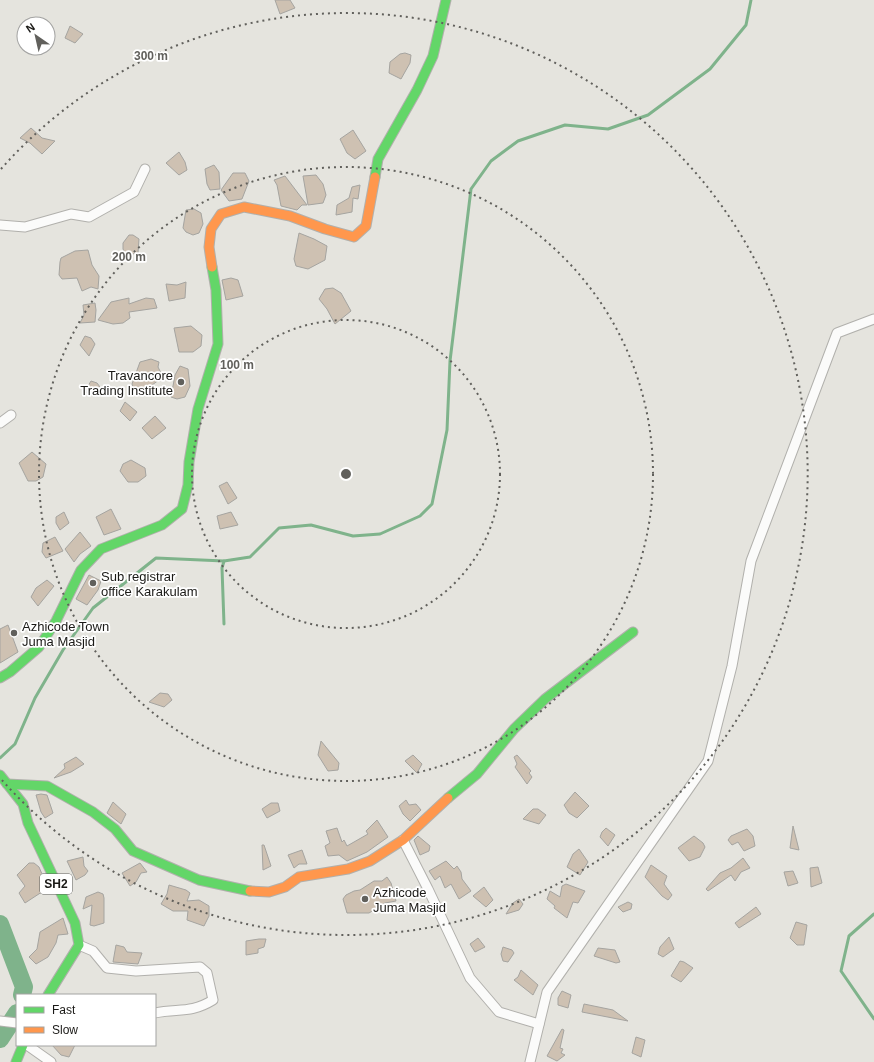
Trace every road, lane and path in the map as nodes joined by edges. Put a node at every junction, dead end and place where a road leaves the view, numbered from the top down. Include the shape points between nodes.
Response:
1 (446, 0) edge
2 (145, 169) dead end
3 (0, 225) edge
4 (874, 319) edge
5 (11, 415) dead end
6 (0, 423) edge
7 (633, 632) dead end
8 (0, 678) edge
9 (0, 775) edge
10 (7, 784) junction
11 (403, 840) junction
12 (79, 944) junction
13 (49, 994) edge
14 (156, 1012) edge
15 (0, 1021) edge
16 (16, 1023) edge
17 (540, 1024) junction
18 (23, 1046) edge
19 (28, 1046) edge
20 (16, 1062) edge
21 (51, 1062) edge
22 (530, 1062) edge

1 - 8 street via 433,56 378,159 366,226 354,237 290,216 244,207 221,214 211,229 209,247 216,290 218,344 198,409 189,462 188,485 182,509 162,525 101,549 81,570 56,621 39,647
2 - 3 street via 134,192 89,217 71,214 25,227
4 - 17 street via 837,333 751,561 732,666 708,761 547,992
5 - 6 street
7 - 11 street via 545,699 514,728 477,774 430,813
9 - 10 street, SH2
10 - 11 street via 47,786 94,812 110,824 133,851 199,880 250,891 269,892 285,887 299,877 348,869 370,861
10 - 12 street, SH2 via 24,804 28,823 75,923
11 - 17 street via 470,978 499,1012
12 - 13 street
12 - 14 street via 93,951 107,968 136,971 200,967 206,973 212,1000 201,1008
15 - 16 street
17 - 22 street
18 - 20 street
19 - 21 street

